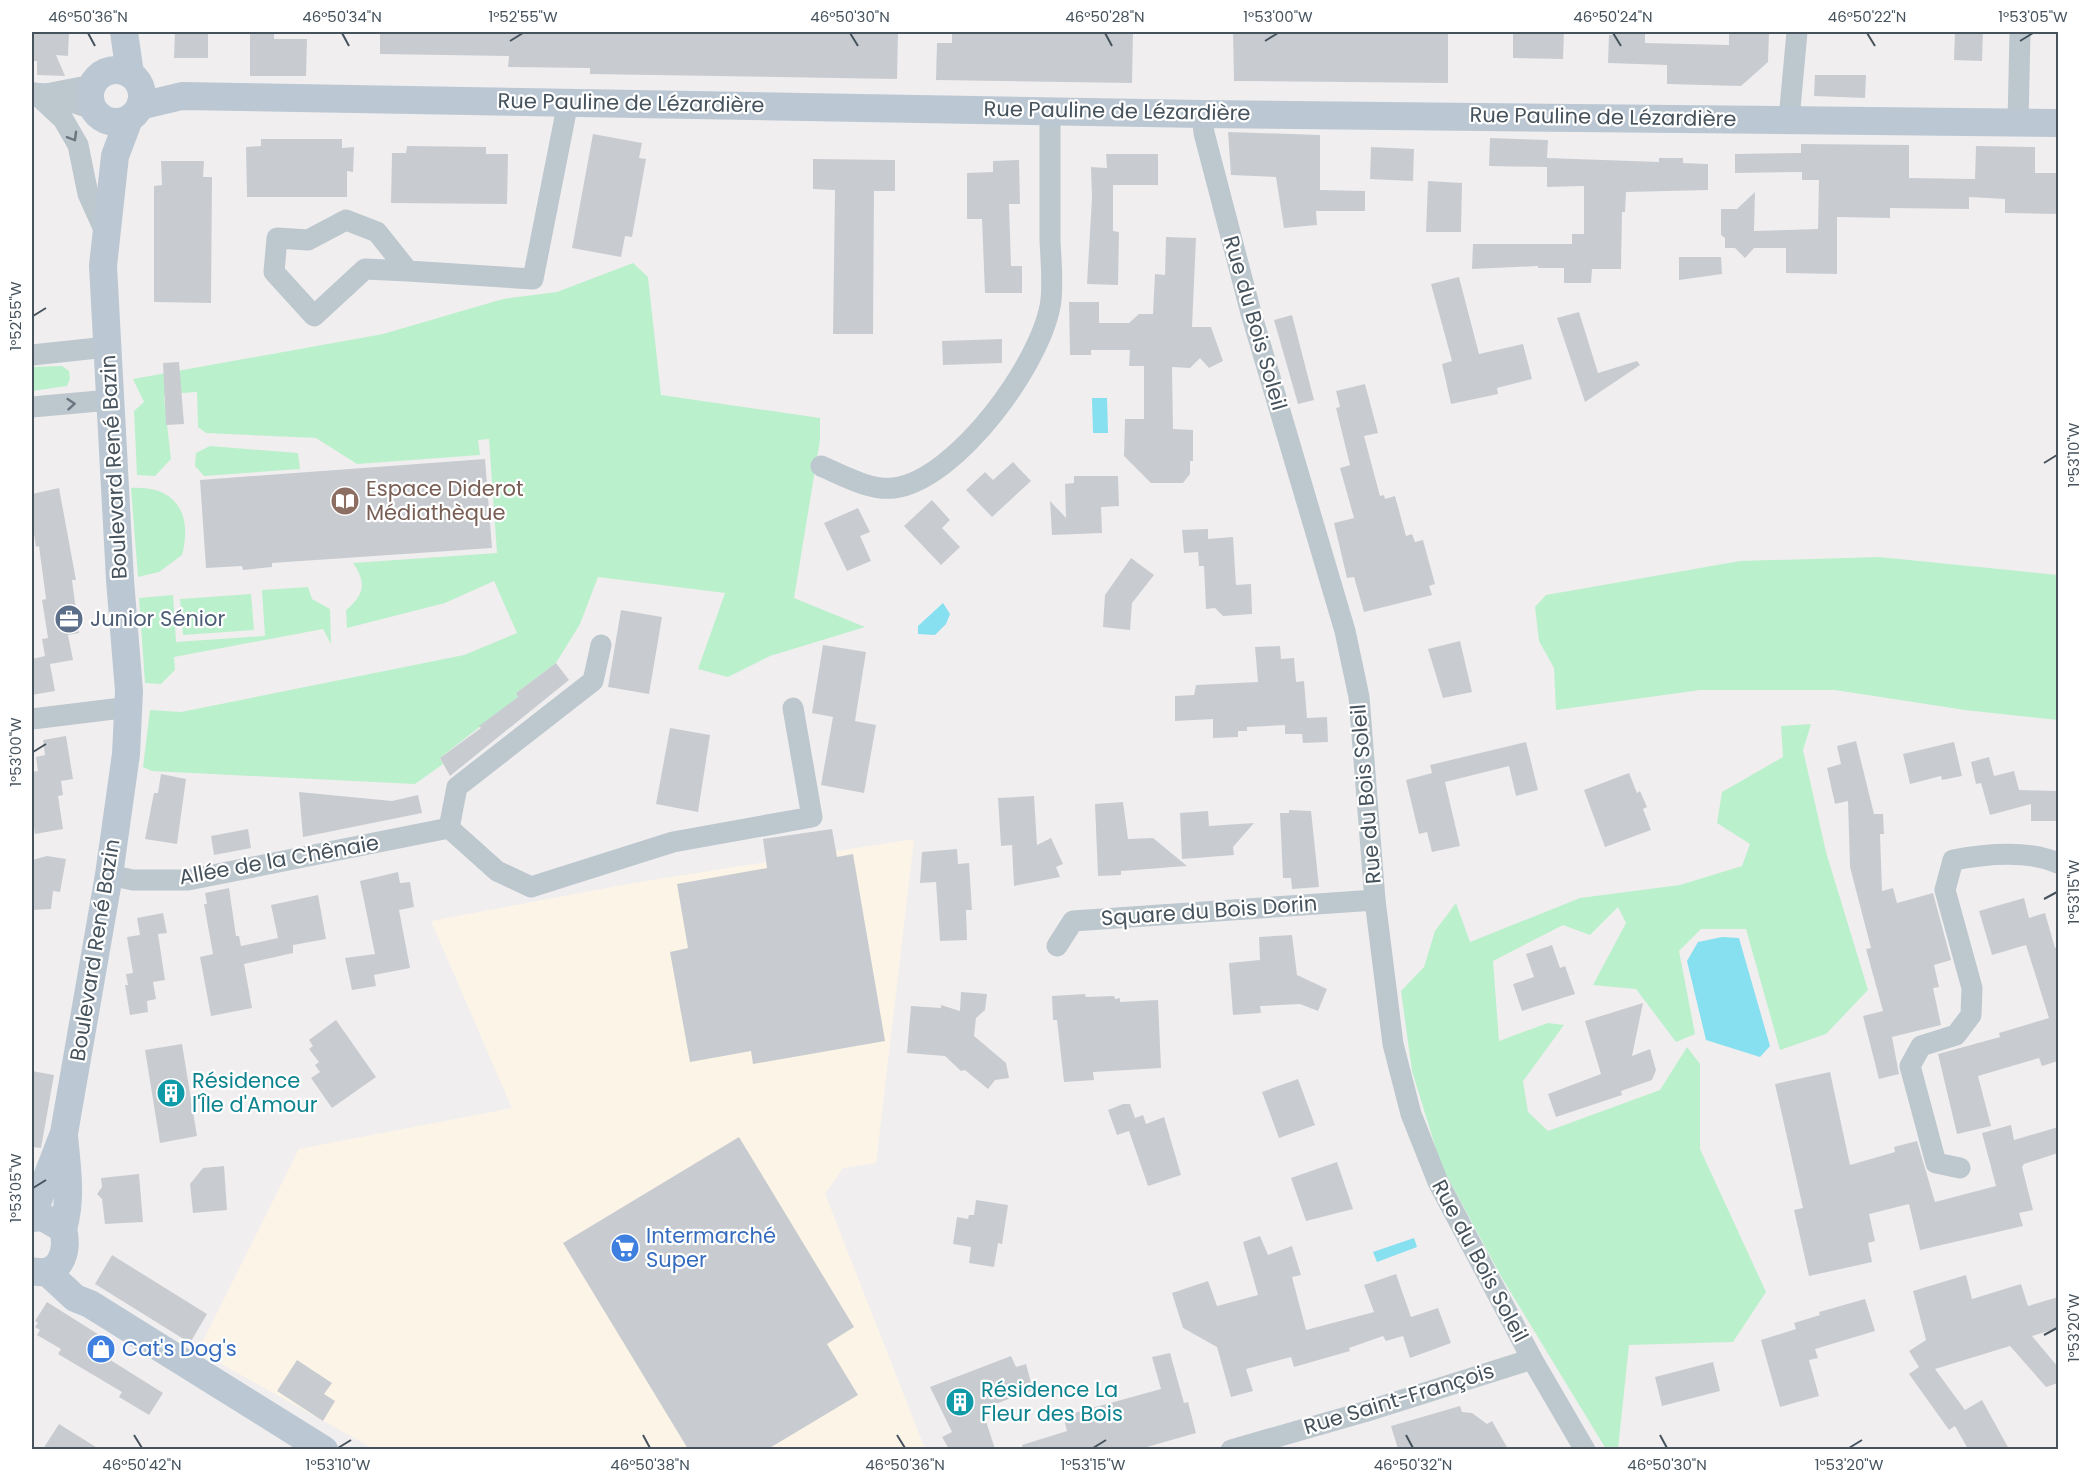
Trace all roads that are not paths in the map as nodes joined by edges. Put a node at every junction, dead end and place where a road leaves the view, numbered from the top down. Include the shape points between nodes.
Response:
1 (119, 32) edge
2 (124, 32) edge
3 (1797, 32) edge
4 (2020, 32) edge
5 (37, 93) edge
6 (116, 96) junction
7 (568, 102) junction
8 (1050, 109) junction
9 (1202, 114) junction
10 (1789, 119) junction
11 (2018, 122) junction
12 (2058, 123) edge
13 (105, 234) junction
14 (408, 271) junction
15 (106, 347) junction
16 (32, 355) edge
17 (110, 400) junction
18 (32, 407) edge
19 (820, 466) dead end
20 (601, 645) dead end
21 (130, 707) junction
22 (793, 708) dead end
23 (32, 719) edge
24 (449, 828) junction
25 (2058, 863) edge
26 (109, 875) junction
27 (1375, 900) junction
28 (1057, 946) dead end
29 (64, 1133) junction
30 (1960, 1168) dead end
31 (32, 1217) edge
32 (64, 1239) junction
33 (36, 1272) edge
34 (90, 1304) junction
35 (1532, 1359) junction
36 (324, 1449) edge
37 (1231, 1449) edge
38 (1585, 1449) edge

1 - 6 main road
2 - 6 main road, Boulevard René Bazin
3 - 10 street
4 - 11 street
5 - 6 street, Rue Pauline de Lézardière
5 -> 13 street, Rue Pauline de Lézardière via 63,119 78,145 88,194
6 - 7 main road, Rue Pauline de Lézardière
6 - 13 main road, Boulevard René Bazin via 115,156
7 - 8 main road, Rue Pauline de Lézardière
7 - 14 street via 533,279
8 - 9 main road, Rue Pauline de Lézardière
8 - 19 street via 1051,302 1036,344 1016,382 989,421 958,453 926,476 894,488 863,484
9 - 10 main road, Rue Pauline de Lézardière
9 - 27 street, Rue du Bois Soleil via 1251,313 1345,631 1359,698
10 - 11 main road, Rue Pauline de Lézardière
11 - 12 main road, Rue Pauline de Lézardière
13 - 15 main road, Boulevard René Bazin
14 - 14 street via 365,269 314,316 274,272 277,238 308,240 346,220 377,232
15 - 16 street
15 - 17 main road, Boulevard René Bazin
18 -> 17 street
17 - 21 main road, Boulevard René Bazin
20 - 24 street via 593,681 458,787
21 - 23 street
21 - 26 main road, Boulevard René Bazin
22 - 24 street via 812,817 673,842 531,887 497,871
24 - 26 street, Allée de la Chênaie via 188,880 132,880
25 - 30 street via 2040,858 1982,855 1953,860 1945,890 1972,988 1971,1015 1956,1035 1921,1046 1910,1066 1936,1163
26 - 29 main road, Boulevard René Bazin
27 - 28 street, Square du Bois Dorin via 1073,921
27 - 35 street, Rue du Bois Soleil via 1393,1044 1411,1114 1438,1182
29 - 31 main road, Boulevard René Bazin
29 - 32 main road, Boulevard René Bazin via 69,1188
31 - 32 main road via 43,1217
32 - 33 main road via 62,1261
32 - 34 main road via 76,1280
33 - 34 main road
34 - 36 main road
35 - 37 street, Rue Saint-François
35 - 38 street, Rue du Bois Soleil

